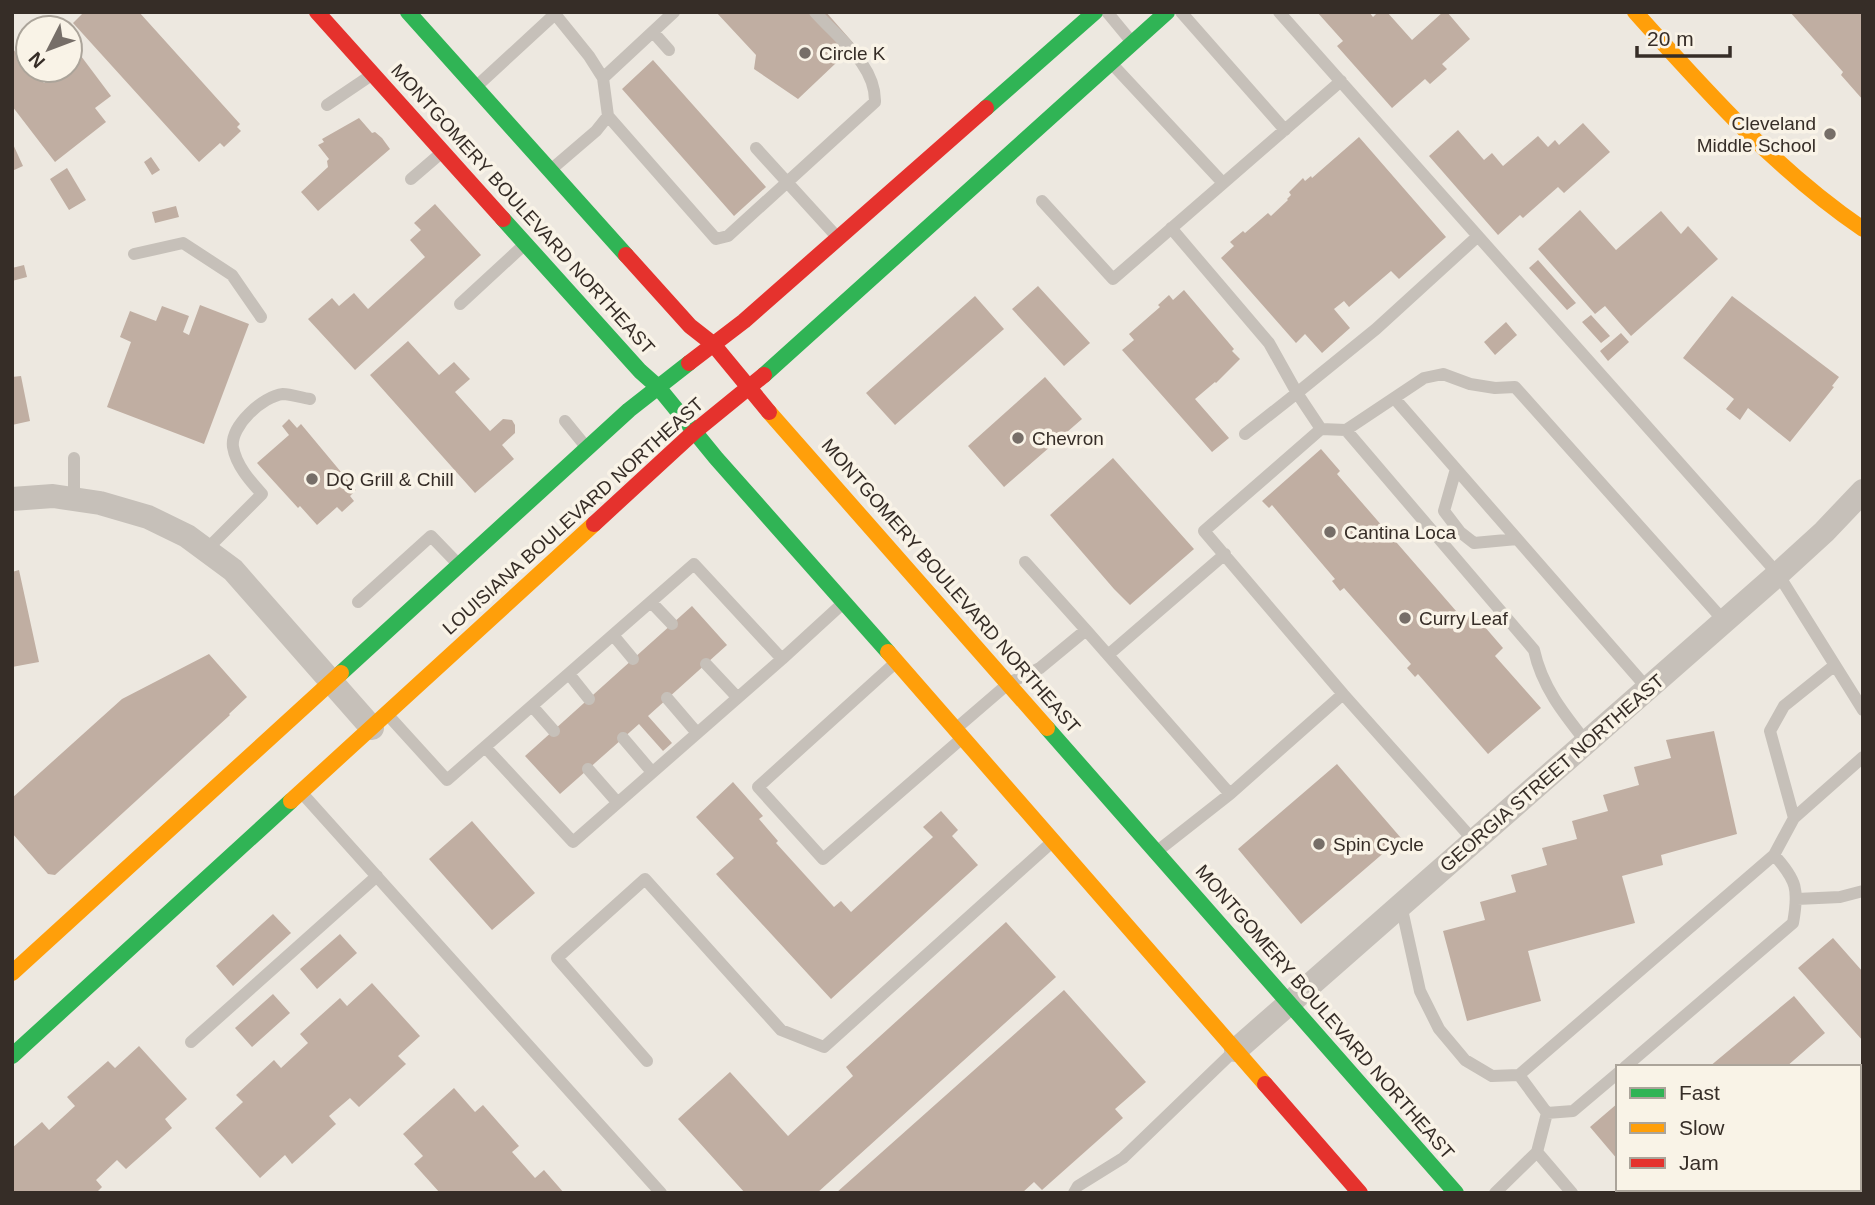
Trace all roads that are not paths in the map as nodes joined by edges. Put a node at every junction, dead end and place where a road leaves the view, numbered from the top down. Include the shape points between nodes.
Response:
1 (317, 12) edge
2 (408, 12) edge
3 (674, 12) edge
4 (815, 12) edge
5 (1095, 12) edge
6 (1107, 12) edge
7 (1181, 12) edge
8 (1279, 12) edge
9 (1635, 12) edge
10 (554, 13) edge
11 (1160, 14) edge
12 (653, 32) junction
13 (1132, 42) junction
14 (669, 50) dead end
15 (1110, 62) junction
16 (373, 74) junction
17 (603, 78) junction
18 (1341, 81) junction
19 (475, 87) junction
20 (327, 105) dead end
21 (608, 116) junction
22 (1284, 130) junction
23 (756, 148) dead end
24 (443, 152) junction
25 (550, 170) junction
26 (411, 179) dead end
27 (788, 182) junction
28 (1223, 183) junction
29 (1042, 201) dead end
30 (1171, 228) junction
31 (1863, 229) edge
32 (1478, 236) junction
33 (838, 238) junction
34 (525, 243) junction
35 (134, 254) dead end
36 (460, 304) dead end
37 (261, 317) dead end
38 (713, 344) junction
39 (658, 387) junction
40 (748, 388) junction
41 (1297, 393) junction
42 (310, 399) dead end
43 (1395, 399) junction
44 (565, 421) dead end
45 (1321, 429) junction
46 (1346, 430) junction
47 (694, 432) junction
48 (1245, 433) dead end
49 (587, 449) junction
50 (74, 458) dead end
51 (1456, 469) junction
52 (1863, 491) edge
53 (12, 499) edge
54 (74, 499) junction
55 (1517, 539) junction
56 (206, 550) junction
57 (1225, 554) junction
58 (1025, 562) dead end
59 (459, 566) junction
60 (1778, 574) junction
61 (358, 601) dead end
62 (651, 602) junction
63 (844, 602) junction
64 (1725, 621) junction
65 (672, 624) dead end
66 (1087, 630) junction
67 (613, 635) junction
68 (1108, 655) junction
69 (634, 659) dead end
70 (782, 659) junction
71 (897, 662) junction
72 (706, 664) dead end
73 (1835, 665) junction
74 (569, 674) junction
75 (332, 682) junction
76 (1009, 683) junction
77 (1648, 689) junction
78 (1343, 694) junction
79 (737, 697) junction
80 (667, 698) dead end
81 (589, 699) dead end
82 (532, 706) junction
83 (1863, 710) edge
84 (379, 721) junction
85 (554, 731) dead end
86 (697, 733) junction
87 (960, 733) junction
88 (622, 738) dead end
89 (1587, 743) junction
90 (485, 747) junction
91 (1863, 757) edge
92 (588, 769) dead end
93 (652, 772) junction
94 (302, 792) junction
95 (1230, 794) junction
96 (618, 802) junction
97 (1794, 818) junction
98 (1054, 841) junction
99 (1474, 841) junction
100 (1156, 852) junction
101 (1773, 855) junction
102 (377, 876) junction
103 (1863, 891) edge
104 (1797, 899) junction
105 (1401, 905) junction
106 (12, 973) edge
107 (1289, 1004) junction
108 (191, 1042) dead end
109 (1236, 1049) junction
110 (12, 1056) edge
111 (646, 1061) dead end
112 (1627, 1065) edge
113 (1519, 1075) junction
114 (1616, 1075) edge
115 (1547, 1113) junction
116 (1537, 1152) junction
117 (661, 1193) edge
118 (1074, 1193) edge
119 (1360, 1193) edge
120 (1456, 1193) edge
121 (1495, 1193) edge
122 (1572, 1193) edge

1 - 16 main road, MONTGOMERY BOULEVARD NORTHEAST
2 - 19 main road, MONTGOMERY BOULEVARD NORTHEAST
3 - 12 lane
4 - 27 lane via 869,71 875,102
5 - 33 main road, LOUISIANA BOULEVARD NORTHEAST
6 - 13 lane
7 - 22 lane
8 - 18 lane
9 - 31 main road via 1735,124
10 - 17 lane
10 - 19 lane
11 - 13 main road, LOUISIANA BOULEVARD NORTHEAST
12 - 14 lane
12 - 17 lane
13 - 15 main road, LOUISIANA BOULEVARD NORTHEAST
15 - 28 lane
15 - 40 main road, LOUISIANA BOULEVARD NORTHEAST
16 - 20 lane
16 - 24 main road, MONTGOMERY BOULEVARD NORTHEAST
17 - 21 lane
18 - 22 lane
18 - 32 lane
19 - 25 main road, MONTGOMERY BOULEVARD NORTHEAST
21 - 25 lane
21 - 27 lane via 716,239 728,236
22 - 28 lane
23 - 27 lane
24 - 26 lane
24 - 34 main road, MONTGOMERY BOULEVARD NORTHEAST
25 - 38 main road, MONTGOMERY BOULEVARD NORTHEAST via 690,326
27 - 33 lane
28 - 30 lane
29 - 30 lane via 1113,279
30 - 41 lane via 1269,343
32 - 41 lane
32 - 60 lane
33 - 38 main road, LOUISIANA BOULEVARD NORTHEAST
34 - 36 lane
34 - 39 main road, MONTGOMERY BOULEVARD NORTHEAST
35 - 37 lane via 183,243 232,275
38 - 39 main road, LOUISIANA BOULEVARD NORTHEAST
38 - 40 main road, MONTGOMERY BOULEVARD NORTHEAST
39 - 47 main road, MONTGOMERY BOULEVARD NORTHEAST
39 - 49 main road, LOUISIANA BOULEVARD NORTHEAST
40 - 47 main road, LOUISIANA BOULEVARD NORTHEAST
40 - 76 main road, MONTGOMERY BOULEVARD NORTHEAST
41 - 45 lane
41 - 48 lane
42 - 56 lane via 282,394 262,402 237,427 233,447 246,477 262,494
43 - 46 lane
43 - 51 lane
43 - 64 lane via 1424,378 1443,374 1470,384 1515,387
44 - 49 lane
45 - 46 lane
45 - 57 lane via 1204,531
46 - 89 lane via 1534,650 1553,699
47 - 63 main road, MONTGOMERY BOULEVARD NORTHEAST
47 - 84 main road, LOUISIANA BOULEVARD NORTHEAST
49 - 59 main road, LOUISIANA BOULEVARD NORTHEAST
50 - 54 lane
51 - 55 lane
51 - 55 lane via 1444,511 1460,532 1474,543
52 - 60 street, GEORGIA STREET NORTHEAST
53 - 54 street
54 - 56 street via 148,517
55 - 77 lane
56 - 75 street via 233,570
57 - 68 lane
57 - 78 lane
58 - 66 lane
59 - 61 lane via 431,536
59 - 75 main road, LOUISIANA BOULEVARD NORTHEAST
60 - 64 street, GEORGIA STREET NORTHEAST
60 - 73 lane
62 - 65 lane
62 - 67 lane
62 - 70 lane via 694,564
63 - 70 lane
63 - 71 main road, MONTGOMERY BOULEVARD NORTHEAST
64 - 77 street, GEORGIA STREET NORTHEAST
66 - 68 lane
66 - 76 lane via 1040,668
67 - 69 lane
67 - 74 lane
68 - 95 lane
70 - 79 lane
71 - 87 main road, MONTGOMERY BOULEVARD NORTHEAST
71 - 87 lane via 758,787 823,859
72 - 79 lane
73 - 83 lane
73 - 97 lane via 1784,706 1770,731
74 - 81 lane
74 - 82 lane
75 - 84 street
75 - 106 main road, LOUISIANA BOULEVARD NORTHEAST
76 - 87 lane
76 - 100 main road, MONTGOMERY BOULEVARD NORTHEAST
77 - 89 street, GEORGIA STREET NORTHEAST
78 - 95 lane
78 - 99 lane
79 - 86 lane
80 - 86 lane
82 - 85 lane
82 - 90 lane
84 - 90 lane via 447,780
84 - 94 main road, LOUISIANA BOULEVARD NORTHEAST
86 - 93 lane
87 - 98 main road, MONTGOMERY BOULEVARD NORTHEAST
88 - 93 lane
89 - 99 street, GEORGIA STREET NORTHEAST
90 - 96 lane via 573,842
91 - 97 lane
92 - 96 lane
93 - 96 lane
94 - 102 lane
94 - 110 main road, LOUISIANA BOULEVARD NORTHEAST
95 - 100 lane
97 - 101 lane
98 - 109 main road, MONTGOMERY BOULEVARD NORTHEAST
98 - 111 lane via 824,1047 781,1030 645,879 557,958
99 - 105 street, GEORGIA STREET NORTHEAST
100 - 107 main road, MONTGOMERY BOULEVARD NORTHEAST
101 - 104 lane via 1790,873
101 - 113 lane
102 - 108 lane
102 - 117 lane
103 - 104 lane
104 - 112 lane via 1793,923
105 - 107 street, GEORGIA STREET NORTHEAST
105 - 113 lane via 1420,991 1439,1029 1465,1060 1492,1076
107 - 109 street, GEORGIA STREET NORTHEAST
107 - 120 main road, MONTGOMERY BOULEVARD NORTHEAST
109 - 118 lane via 1123,1158
109 - 119 main road, MONTGOMERY BOULEVARD NORTHEAST
113 - 115 lane
114 - 115 lane via 1573,1111
115 - 116 lane
116 - 121 lane
116 - 122 lane

